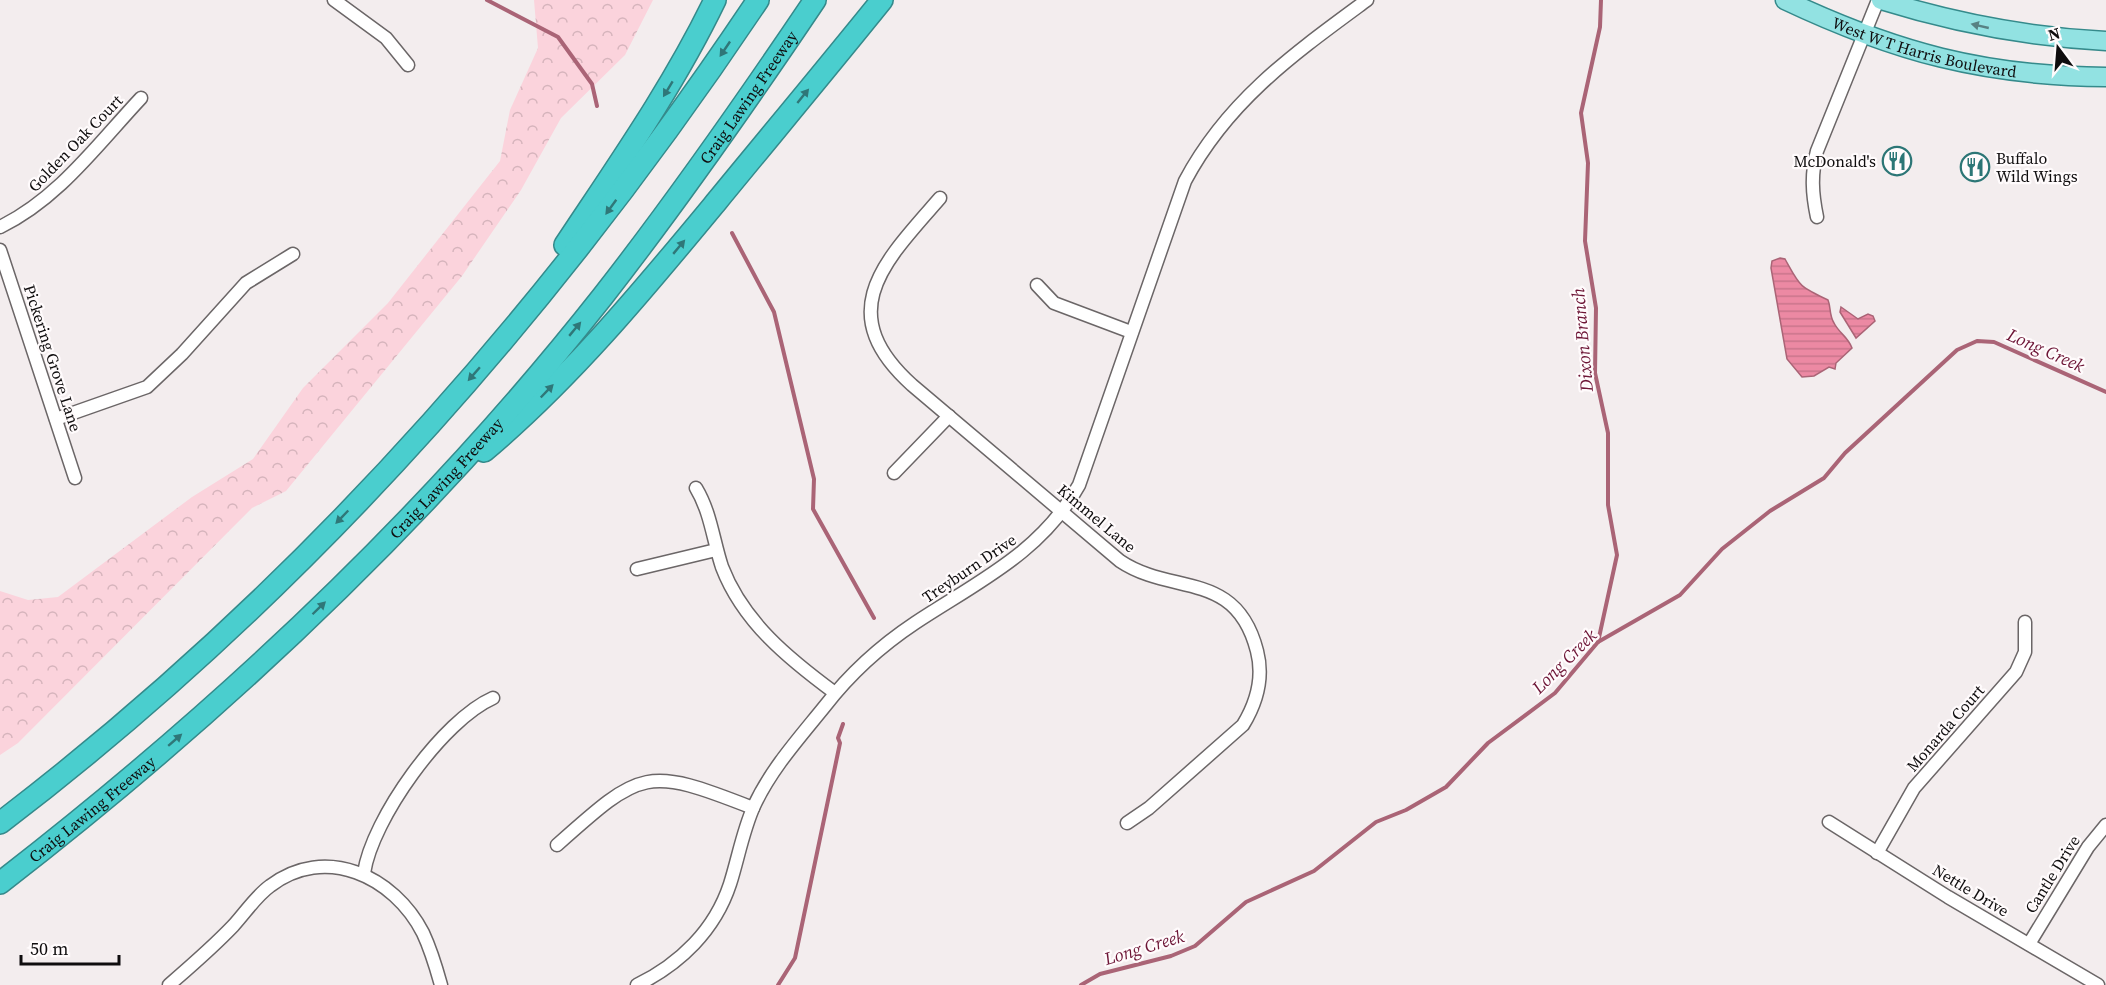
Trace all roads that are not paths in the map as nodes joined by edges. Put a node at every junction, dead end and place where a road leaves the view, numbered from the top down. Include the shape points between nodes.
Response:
1 (334, 0) edge
2 (715, 0) edge
3 (758, 0) edge
4 (815, 0) edge
5 (882, 0) edge
6 (1367, 0) edge
7 (1785, 0) edge
8 (1879, 0) edge
9 (1864, 34) junction
10 (2106, 41) edge
11 (408, 65) dead end
12 (2106, 77) edge
13 (141, 98) dead end
14 (940, 198) dead end
15 (1817, 217) dead end
16 (0, 227) edge
17 (0, 250) edge
18 (293, 254) dead end
19 (1037, 285) dead end
20 (1131, 332) junction
21 (500, 344) junction
22 (948, 417) junction
23 (56, 419) junction
24 (894, 473) dead end
25 (75, 478) dead end
26 (696, 488) dead end
27 (426, 500) junction
28 (1063, 511) junction
29 (716, 550) junction
30 (637, 569) dead end
31 (2025, 622) dead end
32 (835, 693) junction
33 (493, 698) dead end
34 (753, 808) junction
35 (1829, 822) dead end
36 (0, 823) edge
37 (1127, 823) dead end
38 (2106, 825) edge
39 (557, 845) dead end
40 (1877, 853) junction
41 (364, 873) junction
42 (0, 883) edge
43 (2029, 944) junction
44 (169, 985) edge
45 (441, 985) edge
46 (638, 985) edge
47 (2098, 985) edge

1 - 11 street via 386,38
2 -> 21 highway via 635,143
3 -> 21 highway via 605,216
27 -> 4 highway, Craig Lawing Freeway via 601,298 741,111
27 -> 5 highway via 509,430 596,341 662,268
6 - 20 street, Treyburn Drive via 1276,69 1229,114 1202,150 1185,182
7 - 9 main road, West W T Harris Boulevard
8 - 9 street
10 -> 8 main road, West W T Harris Boulevard via 1998,30
9 - 12 main road, West W T Harris Boulevard via 1975,67
9 - 15 street via 1812,169
13 - 16 street, Golden Oak Court via 56,191
14 - 22 street, Kimmel Lane via 885,262 874,288 872,311 876,337 886,358
17 - 23 street, Pickering Grove Lane
18 - 23 street via 246,283 147,387
19 - 20 street via 1054,303
20 - 28 street, Treyburn Drive via 1079,484
21 -> 36 highway via 374,484 267,591 134,713
22 - 24 street
22 - 28 street, Kimmel Lane
23 - 25 street, Pickering Grove Lane
26 - 29 street via 710,516
42 -> 27 highway, Craig Lawing Freeway via 127,782 224,697
28 - 32 street, Treyburn Drive via 1007,566 914,624
28 - 37 street, Kimmel Lane via 1132,569 1190,583 1218,595 1245,621 1258,655 1259,689 1243,725
29 - 30 street
29 - 32 street via 737,598 755,623
31 - 40 street, Monarda Court via 2025,652 2016,672 1914,788
32 - 34 street, Treyburn Drive via 783,759
33 - 41 street via 465,715 415,771 377,836
34 - 39 street via 685,783 642,783 611,798
34 - 46 street, Treyburn Drive via 729,886 711,924 684,955
35 - 40 street, Nettle Drive
38 - 43 street, Cantle Drive via 2088,847
40 - 43 street, Nettle Drive
41 - 44 street via 326,866 287,875 269,886 231,928
41 - 45 street via 397,900 422,931
43 - 47 street, Nettle Drive

